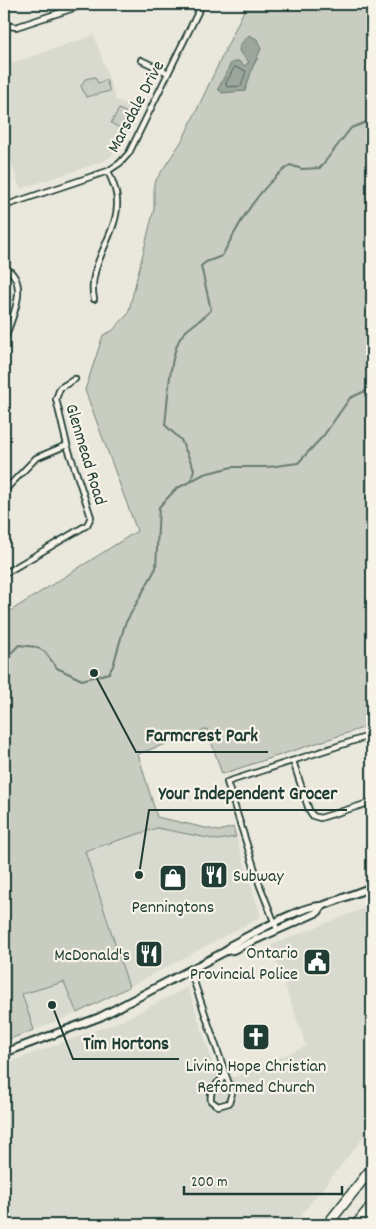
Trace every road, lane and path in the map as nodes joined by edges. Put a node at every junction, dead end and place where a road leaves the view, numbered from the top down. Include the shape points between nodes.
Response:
1 (86, 4) edge
2 (202, 4) edge
3 (4, 25) edge
4 (141, 60) dead end
5 (168, 73) junction
6 (108, 170) junction
7 (4, 206) edge
8 (4, 267) edge
9 (94, 299) dead end
10 (4, 341) edge
11 (75, 379) dead end
12 (67, 444) junction
13 (4, 491) edge
14 (4, 574) edge
15 (372, 735) edge
16 (293, 761) junction
17 (372, 802) edge
18 (372, 887) edge
19 (276, 926) junction
20 (190, 970) junction
21 (4, 1053) edge
22 (226, 1076) junction
23 (372, 1168) edge
24 (372, 1205) edge
25 (327, 1225) edge
26 (356, 1225) edge

1 - 3 street via 16,28
2 - 5 street, Marsdale Drive
4 - 5 street
5 - 6 street, Marsdale Drive via 128,153
6 - 7 street, Marsdale Drive
6 - 9 street via 117,208 93,280
8 - 10 street via 14,273 19,297
11 - 12 street, Glenmead Road via 60,388 56,399
12 - 13 street via 36,458
12 - 14 street, Glenmead Road via 91,517 87,525
15 - 16 street
16 - 17 street via 313,816 320,818
16 - 19 street via 228,782
18 - 19 main road via 322,906 318,912
19 - 20 main road
20 - 21 main road via 100,1017
20 - 22 street
22 - 22 street via 210,1094 211,1101 218,1106 224,1106 231,1099
23 - 25 highway
24 - 26 highway

